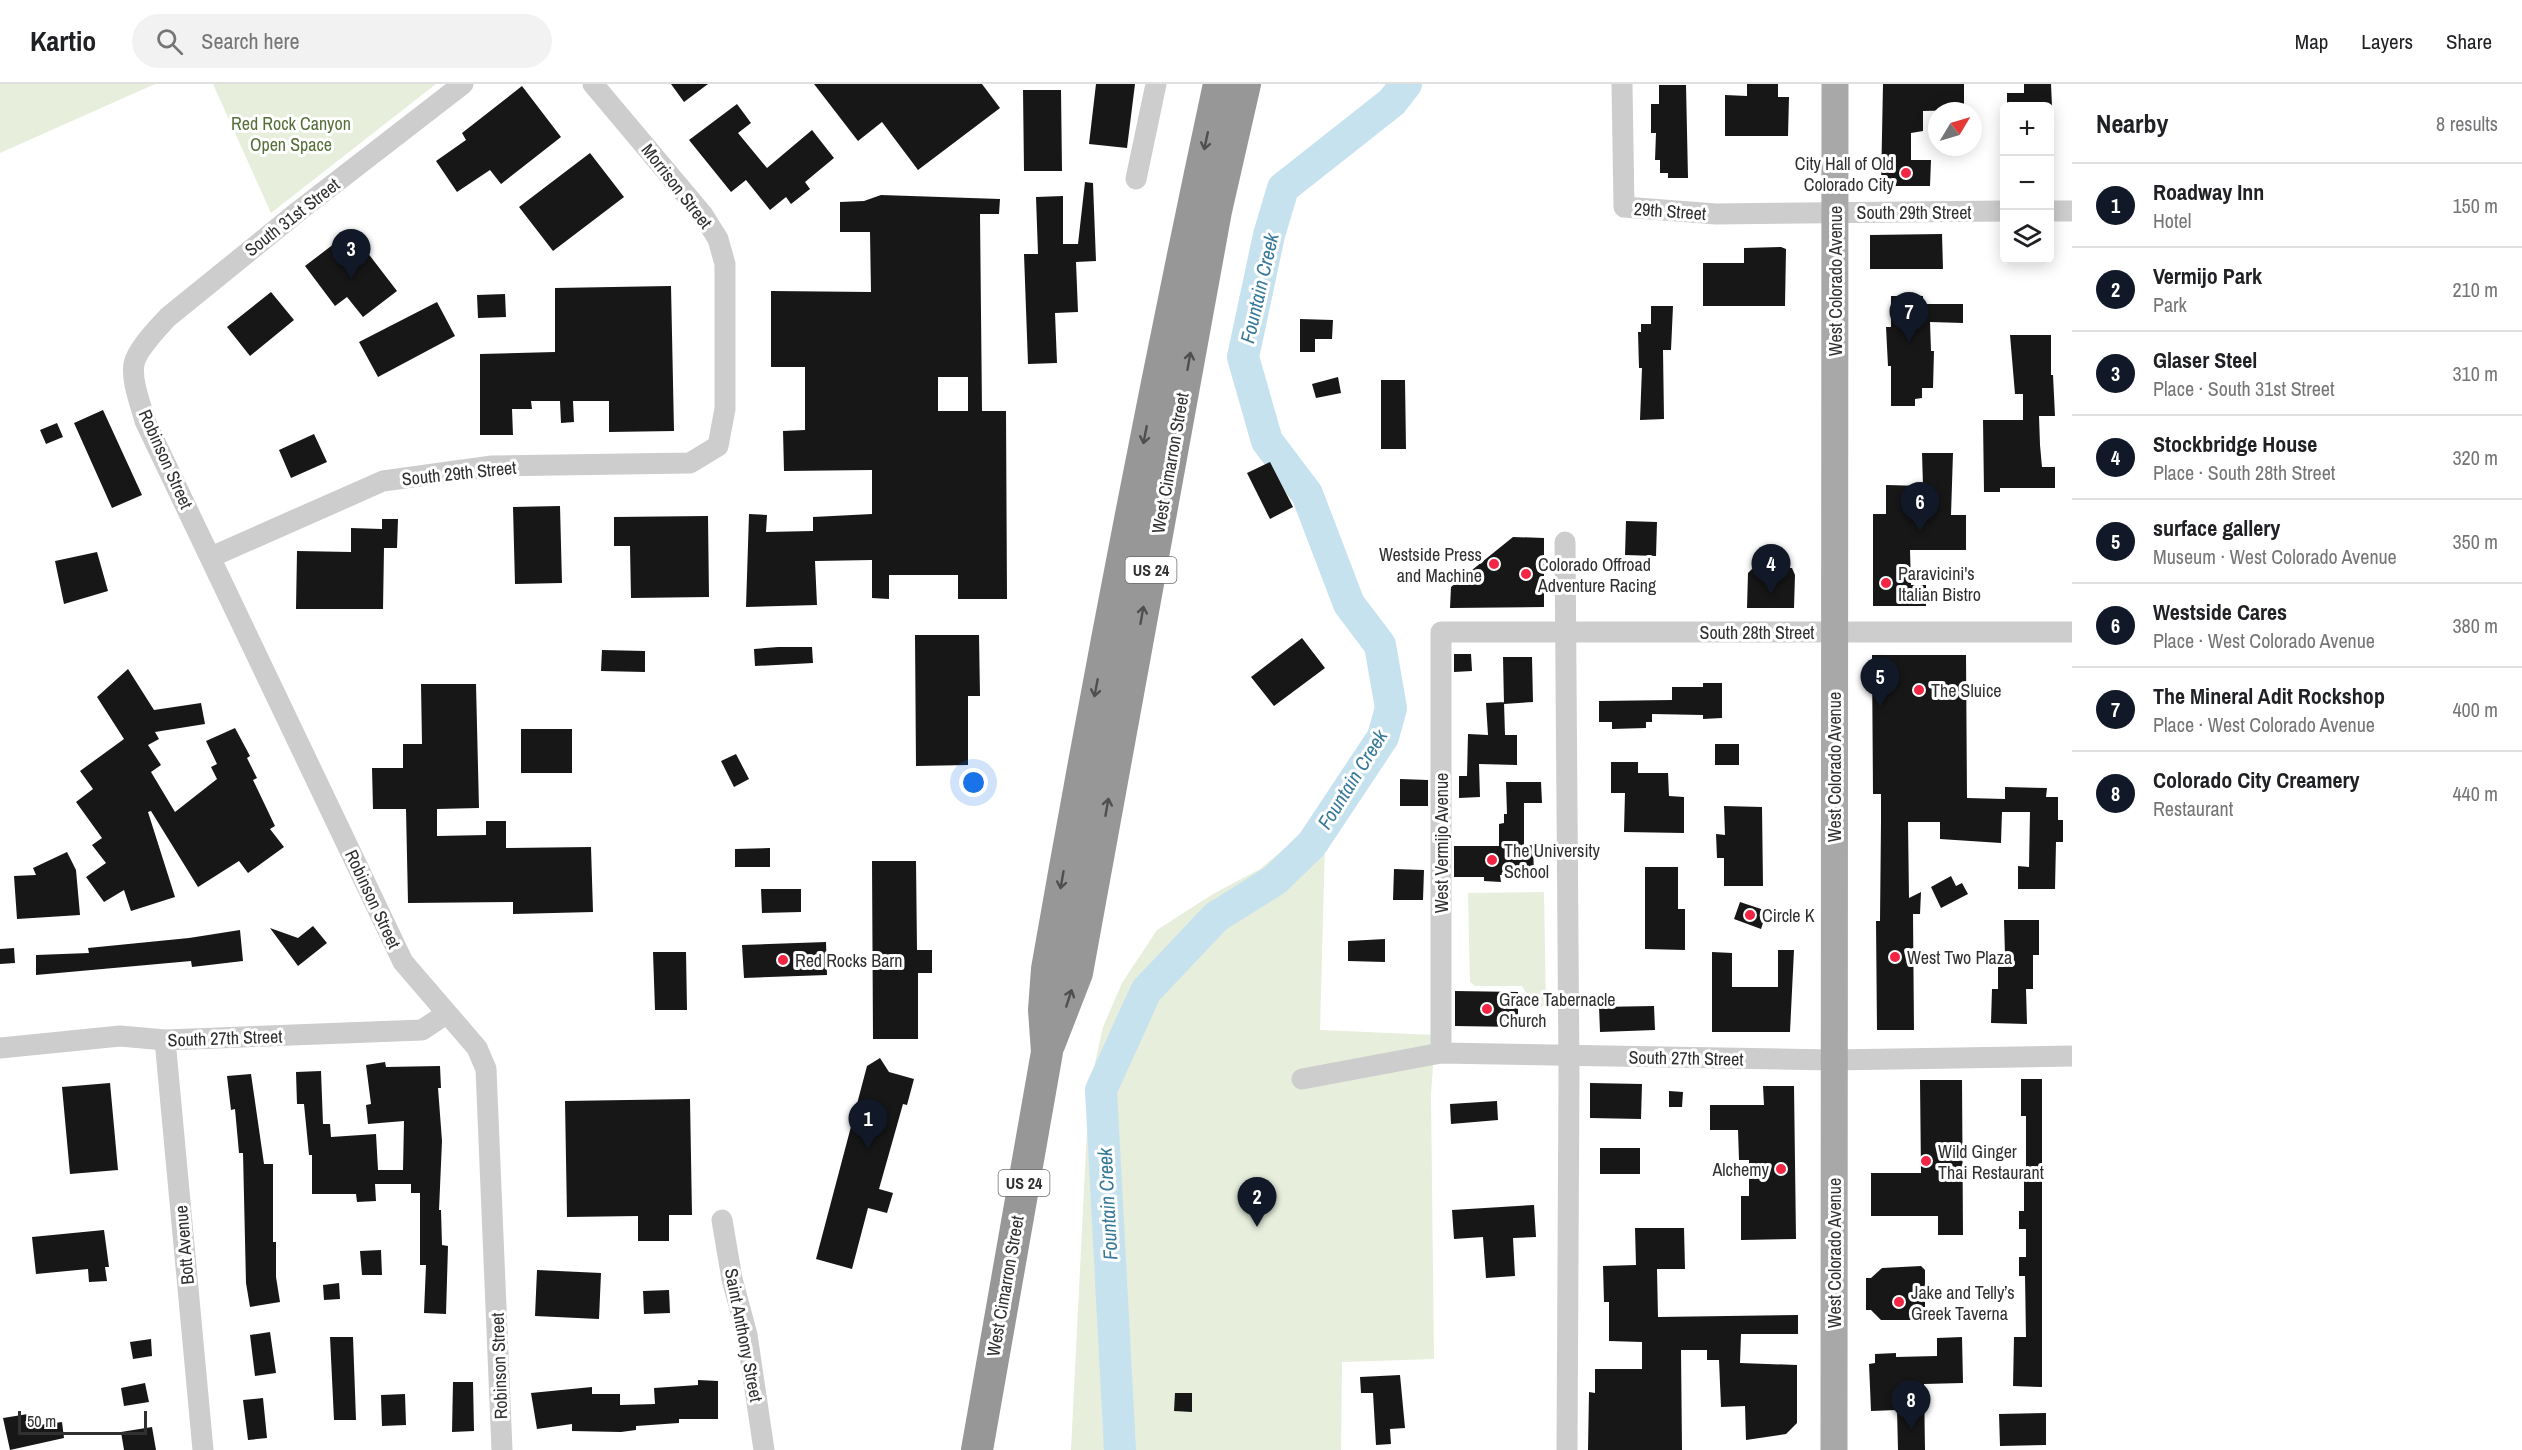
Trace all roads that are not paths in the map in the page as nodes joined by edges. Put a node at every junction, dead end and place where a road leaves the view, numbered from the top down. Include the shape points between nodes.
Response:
1 (463, 84) edge
2 (594, 84) edge
3 (1156, 84) edge
4 (1219, 84) edge
5 (1245, 84) edge
6 (1622, 84) edge
7 (1835, 84) edge
8 (1136, 179) dead end
9 (2000, 211) edge
10 (2054, 211) edge
11 (2072, 211) edge
12 (1836, 212) junction
13 (1716, 214) joint
14 (134, 364) joint
15 (717, 446) joint
16 (1565, 542) dead end
17 (211, 557) junction
18 (1567, 630) junction
19 (1442, 632) joint
20 (1834, 632) junction
21 (2072, 632) edge
22 (446, 1014) junction
23 (165, 1040) junction
24 (0, 1048) edge
25 (1047, 1052) junction
26 (1441, 1053) junction
27 (2072, 1056) edge
28 (1569, 1057) junction
29 (1833, 1059) junction
30 (1302, 1079) dead end
31 (722, 1220) dead end
32 (203, 1450) edge
33 (502, 1450) edge
34 (764, 1450) edge
35 (976, 1450) edge
36 (1568, 1450) edge
37 (1834, 1450) edge

1 - 14 street, South 31st Street via 168,317 150,336
2 - 15 street, Morrison Street via 703,215 718,239 725,264 725,409
3 - 8 street
4 -> 25 highway, West Cimarron Street / US 24 via 1154,389 1089,728 1047,969
25 -> 5 highway, West Cimarron Street / US 24 via 1077,974 1214,222
6 - 13 street, 29th Street via 1624,207
7 - 12 main road, West Colorado Avenue
9 - 12 street, South 29th Street
10 - 11 street
12 - 13 street, South 29th Street
12 - 20 main road, West Colorado Avenue
14 - 17 street, Robinson Street via 146,421
15 - 17 street, South 29th Street via 690,463 492,466 383,481
16 - 18 street
17 - 22 street, Robinson Street via 403,962
18 - 19 street, South 28th Street
18 - 20 street, South 28th Street
18 - 28 street
19 - 26 street, West Vermijo Avenue
20 - 21 street, South 28th Street
20 - 29 main road, West Colorado Avenue
22 - 23 street, South 27th Street via 422,1030
22 - 33 street, Robinson Street via 477,1048 486,1069
23 - 24 street, South 27th Street via 120,1036
23 - 32 street, Bott Avenue
25 - 35 highway, West Cimarron Street / US 24
26 - 28 street, South 27th Street
26 - 30 street, South 27th Street
27 - 29 street, South 27th Street
28 - 29 street, South 27th Street
28 - 36 street
29 - 37 main road, West Colorado Avenue
31 - 34 street, Saint Anthony Street via 747,1335

